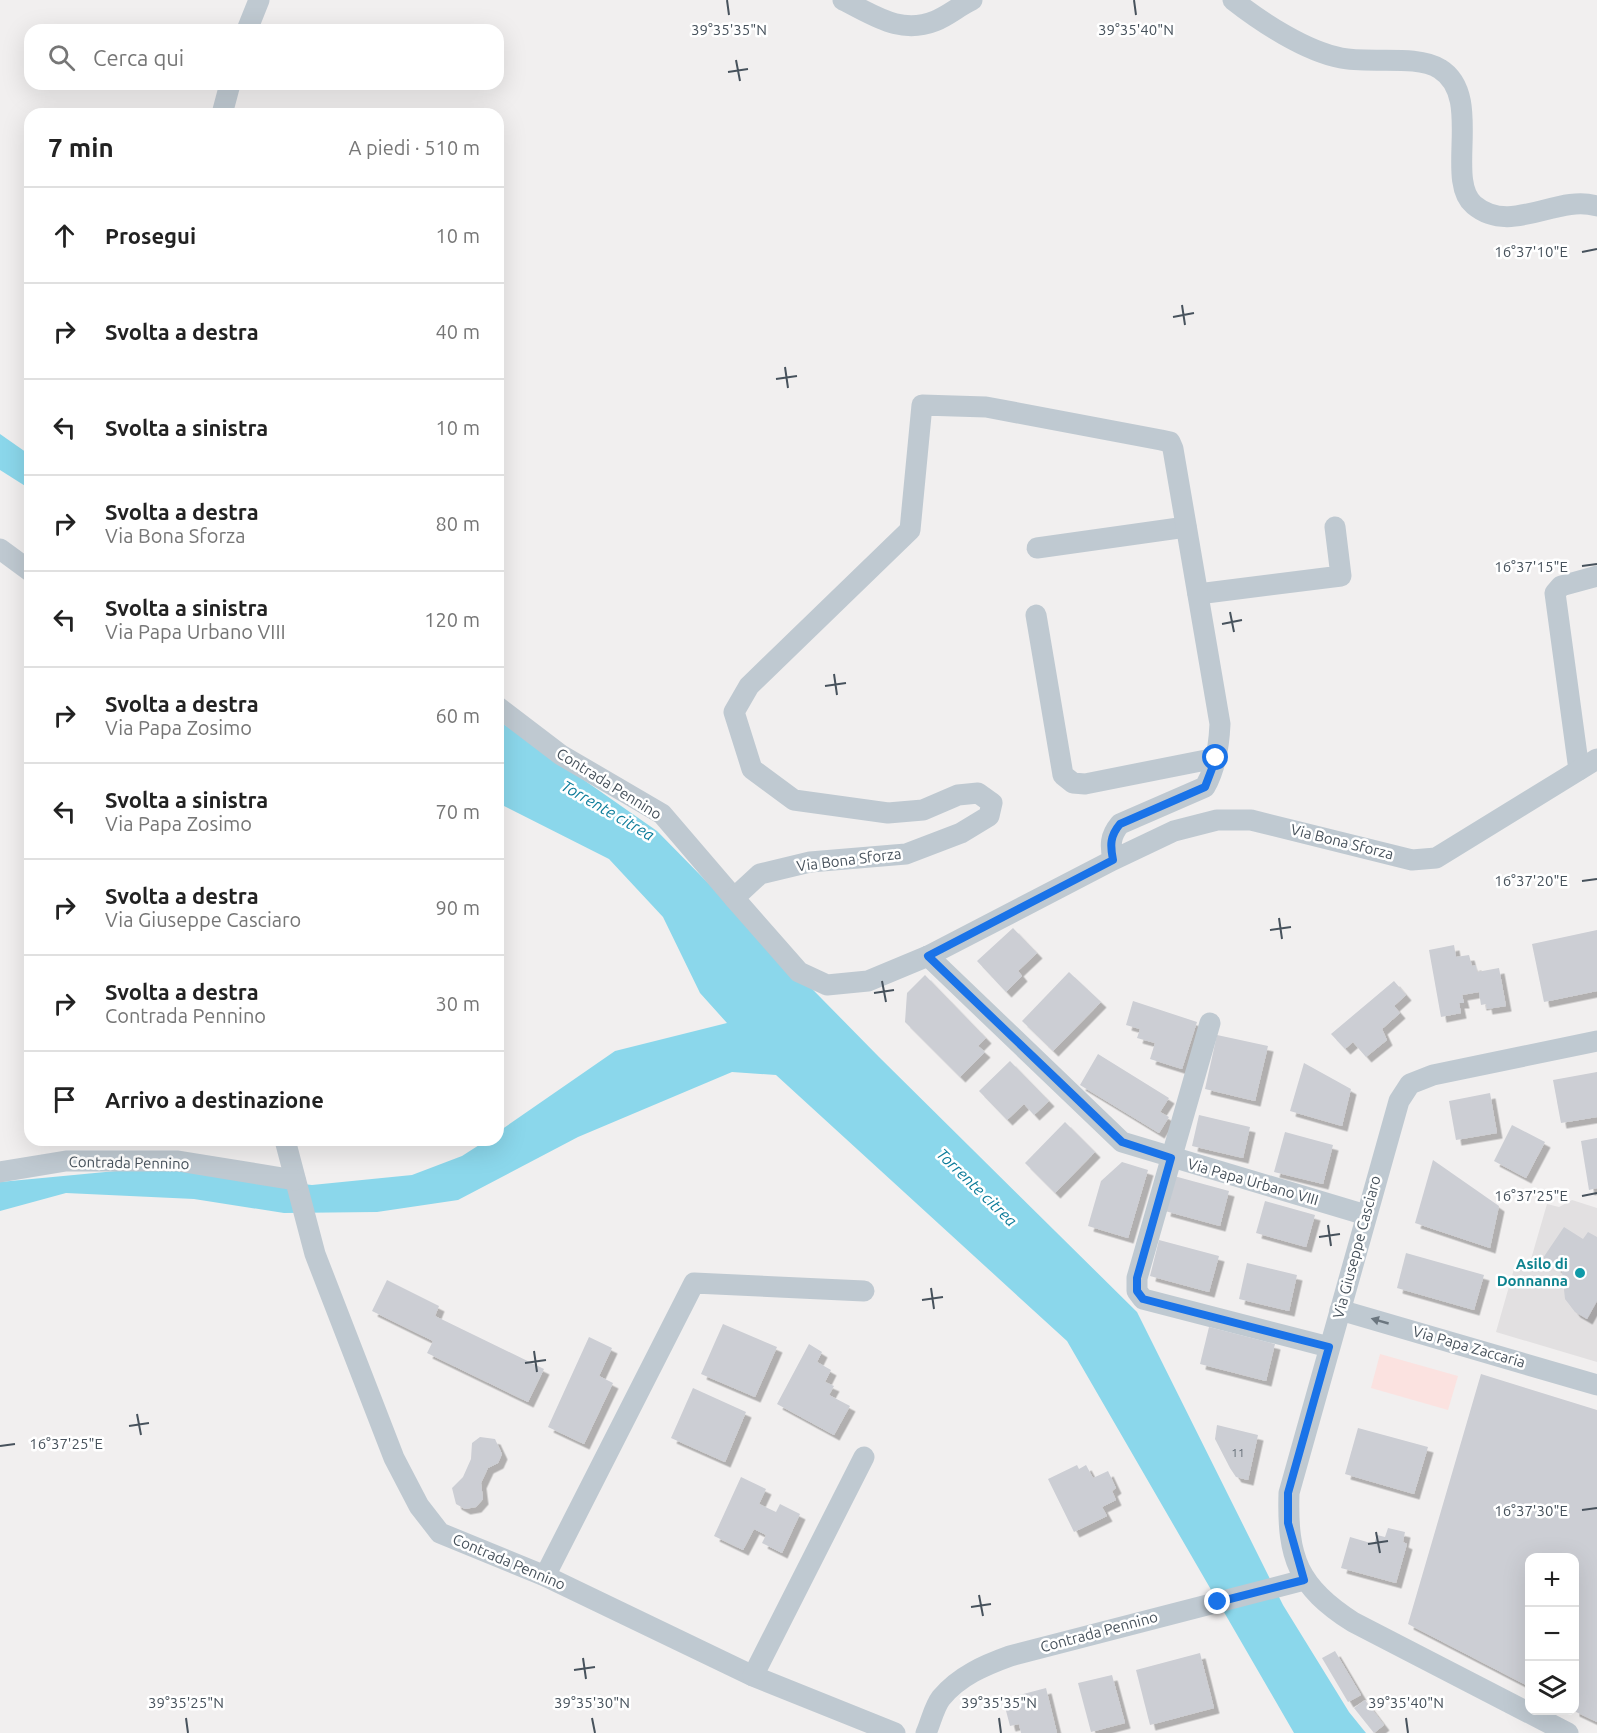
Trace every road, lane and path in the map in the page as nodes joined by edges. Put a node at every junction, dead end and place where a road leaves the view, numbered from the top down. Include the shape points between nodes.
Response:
1 (259, 0) edge
2 (843, 0) edge
3 (972, 0) edge
4 (1233, 0) edge
5 (249, 24) edge
6 (228, 90) edge
7 (224, 108) edge
8 (1597, 206) edge
9 (1186, 527) junction
10 (1335, 527) dead end
11 (1037, 548) dead end
12 (0, 549) edge
13 (24, 567) edge
14 (1597, 576) edge
15 (1198, 594) junction
16 (1036, 615) dead end
17 (504, 711) edge
18 (1216, 758) junction
19 (1588, 765) edge
20 (1113, 860) junction
21 (734, 898) junction
22 (928, 956) junction
23 (1210, 1023) dead end
24 (1597, 1041) edge
25 (286, 1146) edge
26 (1171, 1158) junction
27 (0, 1172) edge
28 (295, 1180) junction
29 (1366, 1215) junction
30 (864, 1291) dead end
31 (1340, 1310) junction
32 (1329, 1347) junction
33 (1597, 1385) edge
34 (864, 1457) dead end
35 (545, 1576) junction
36 (1304, 1580) junction
37 (753, 1676) junction
38 (895, 1733) edge
39 (926, 1733) edge
40 (1567, 1733) edge

1 - 5 street
2 - 3 street via 902,27 936,21
4 - 8 street via 1282,33 1340,58 1413,62 1441,69 1460,100 1464,189 1472,203 1483,211 1505,218 1573,204
6 - 7 street
9 - 11 street
9 - 15 street
9 - 21 street, Via Bona Sforza via 1170,442 986,407 922,405 910,530 749,686 734,712 752,768 794,800 888,813 923,810 958,795 978,794 992,803 989,816 961,833 906,854 839,858 760,874
10 - 15 street via 1341,576
12 - 13 street
14 - 19 street, Via Bona Sforza via 1561,586 1555,593
15 - 18 street via 1220,724
16 - 18 street via 1063,775 1068,780 1084,784
17 - 21 street, Contrada Pennino via 561,755 662,814
18 - 20 street via 1205,787 1120,824 1112,833
19 - 20 street, Via Bona Sforza via 1436,858 1412,860 1251,820 1217,820 1174,831
20 - 22 street, Via Bona Sforza
21 - 22 street, Via Bona Sforza via 799,972 827,985 868,981
22 - 26 street, Via Papa Urbano VIII via 1122,1142
23 - 26 street
24 - 29 street, Via Giuseppe Casciaro via 1433,1075 1410,1084 1399,1101
25 - 28 street, Contrada Pennino
26 - 29 street, Via Papa Urbano VIII
26 - 32 street via 1137,1278 1137,1291 1143,1299
27 - 28 street, Contrada Pennino via 66,1161 178,1161
28 - 35 street, Contrada Pennino via 315,1254 394,1458 419,1506 440,1533
29 - 31 street, Via Giuseppe Casciaro
30 - 35 street via 694,1283
31 - 32 street, Via Giuseppe Casciaro
33 -> 31 street, Via Papa Zaccaria
32 - 36 street, Via Giuseppe Casciaro via 1288,1493 1288,1523
34 - 37 street
35 - 37 street, Contrada Pennino
36 - 39 street, Contrada Pennino via 980,1667 940,1699
36 - 40 street, Via Giuseppe Casciaro via 1324,1603 1353,1622
37 - 38 street, Contrada Pennino

